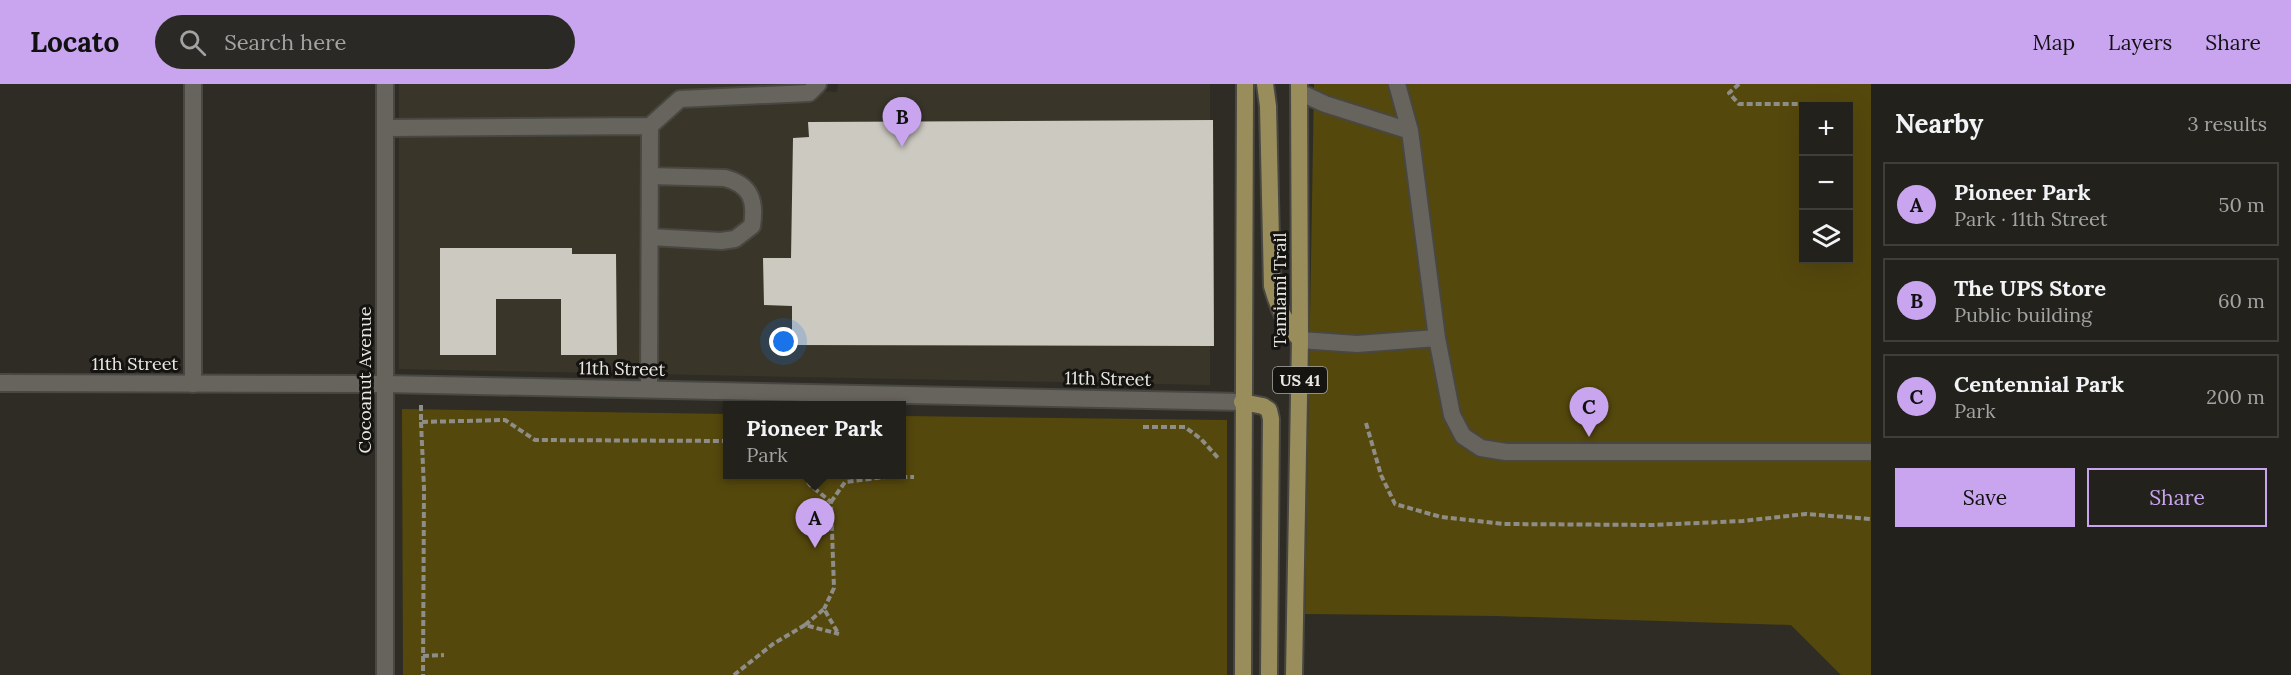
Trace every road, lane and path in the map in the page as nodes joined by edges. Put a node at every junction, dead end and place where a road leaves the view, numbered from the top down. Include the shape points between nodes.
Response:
1 (193, 84) edge
2 (385, 84) edge
3 (818, 84) edge
4 (1245, 84) edge
5 (1265, 84) edge
6 (1397, 84) edge
7 (1739, 84) edge
8 (1299, 88) edge
9 (728, 90) edge
10 (1799, 104) edge
11 (650, 126) junction
12 (385, 128) junction
13 (1410, 132) junction
14 (650, 176) junction
15 (650, 237) junction
16 (1437, 338) junction
17 (1300, 340) junction
18 (0, 383) edge
19 (192, 384) junction
20 (385, 384) junction
21 (421, 385) junction
22 (649, 389) junction
23 (1242, 402) junction
24 (421, 422) junction
25 (1366, 423) dead end
26 (1143, 427) dead end
27 (723, 441) edge
28 (1871, 452) edge
29 (1219, 459) dead end
30 (906, 477) edge
31 (914, 477) dead end
32 (806, 479) edge
33 (869, 479) edge
34 (831, 502) junction
35 (1871, 519) edge
36 (824, 609) junction
37 (805, 625) junction
38 (444, 655) dead end
39 (423, 656) junction
40 (385, 675) edge
41 (423, 675) edge
42 (734, 675) edge
43 (1243, 675) edge
44 (1269, 675) edge
45 (1294, 675) edge

1 - 19 street
2 - 12 street, Cocoanut Avenue
3 - 9 street via 809,93
4 - 23 main road, Tamiami Trail
5 - 17 main road via 1272,286 1288,326
6 - 13 street
7 - 10 path via 1729,93 1739,104
8 - 13 street via 1325,104
8 - 17 main road, Tamiami Trail / US 41
9 - 11 street via 680,99
11 - 12 street
11 - 14 street
12 - 20 street, Cocoanut Avenue
13 - 16 street
14 - 15 street
14 - 15 street via 735,181 751,195 754,211 752,226 735,239
15 - 22 street
16 - 17 street via 1357,344
16 - 28 street via 1452,416 1463,436 1481,448 1506,452
17 - 45 main road, Tamiami Trail / US 41
18 - 19 street, 11th Street
19 - 20 street, 11th Street
20 - 21 street, 11th Street
20 - 40 street, Cocoanut Avenue
21 - 22 street, 11th Street
21 - 24 path
22 - 23 street, 11th Street
23 - 43 main road, Tamiami Trail
23 - 44 main road via 1263,406 1271,418
24 - 27 path via 505,420 535,440
24 - 39 path
25 - 35 path via 1381,475 1395,504 1441,517 1504,524 1640,525 1806,514
26 - 29 path via 1185,427
30 - 31 path
32 - 34 path
33 - 34 path via 846,482
34 - 36 path via 834,588
36 - 37 path
36 - 37 path via 839,634
37 - 42 path
38 - 39 path
39 - 41 path

